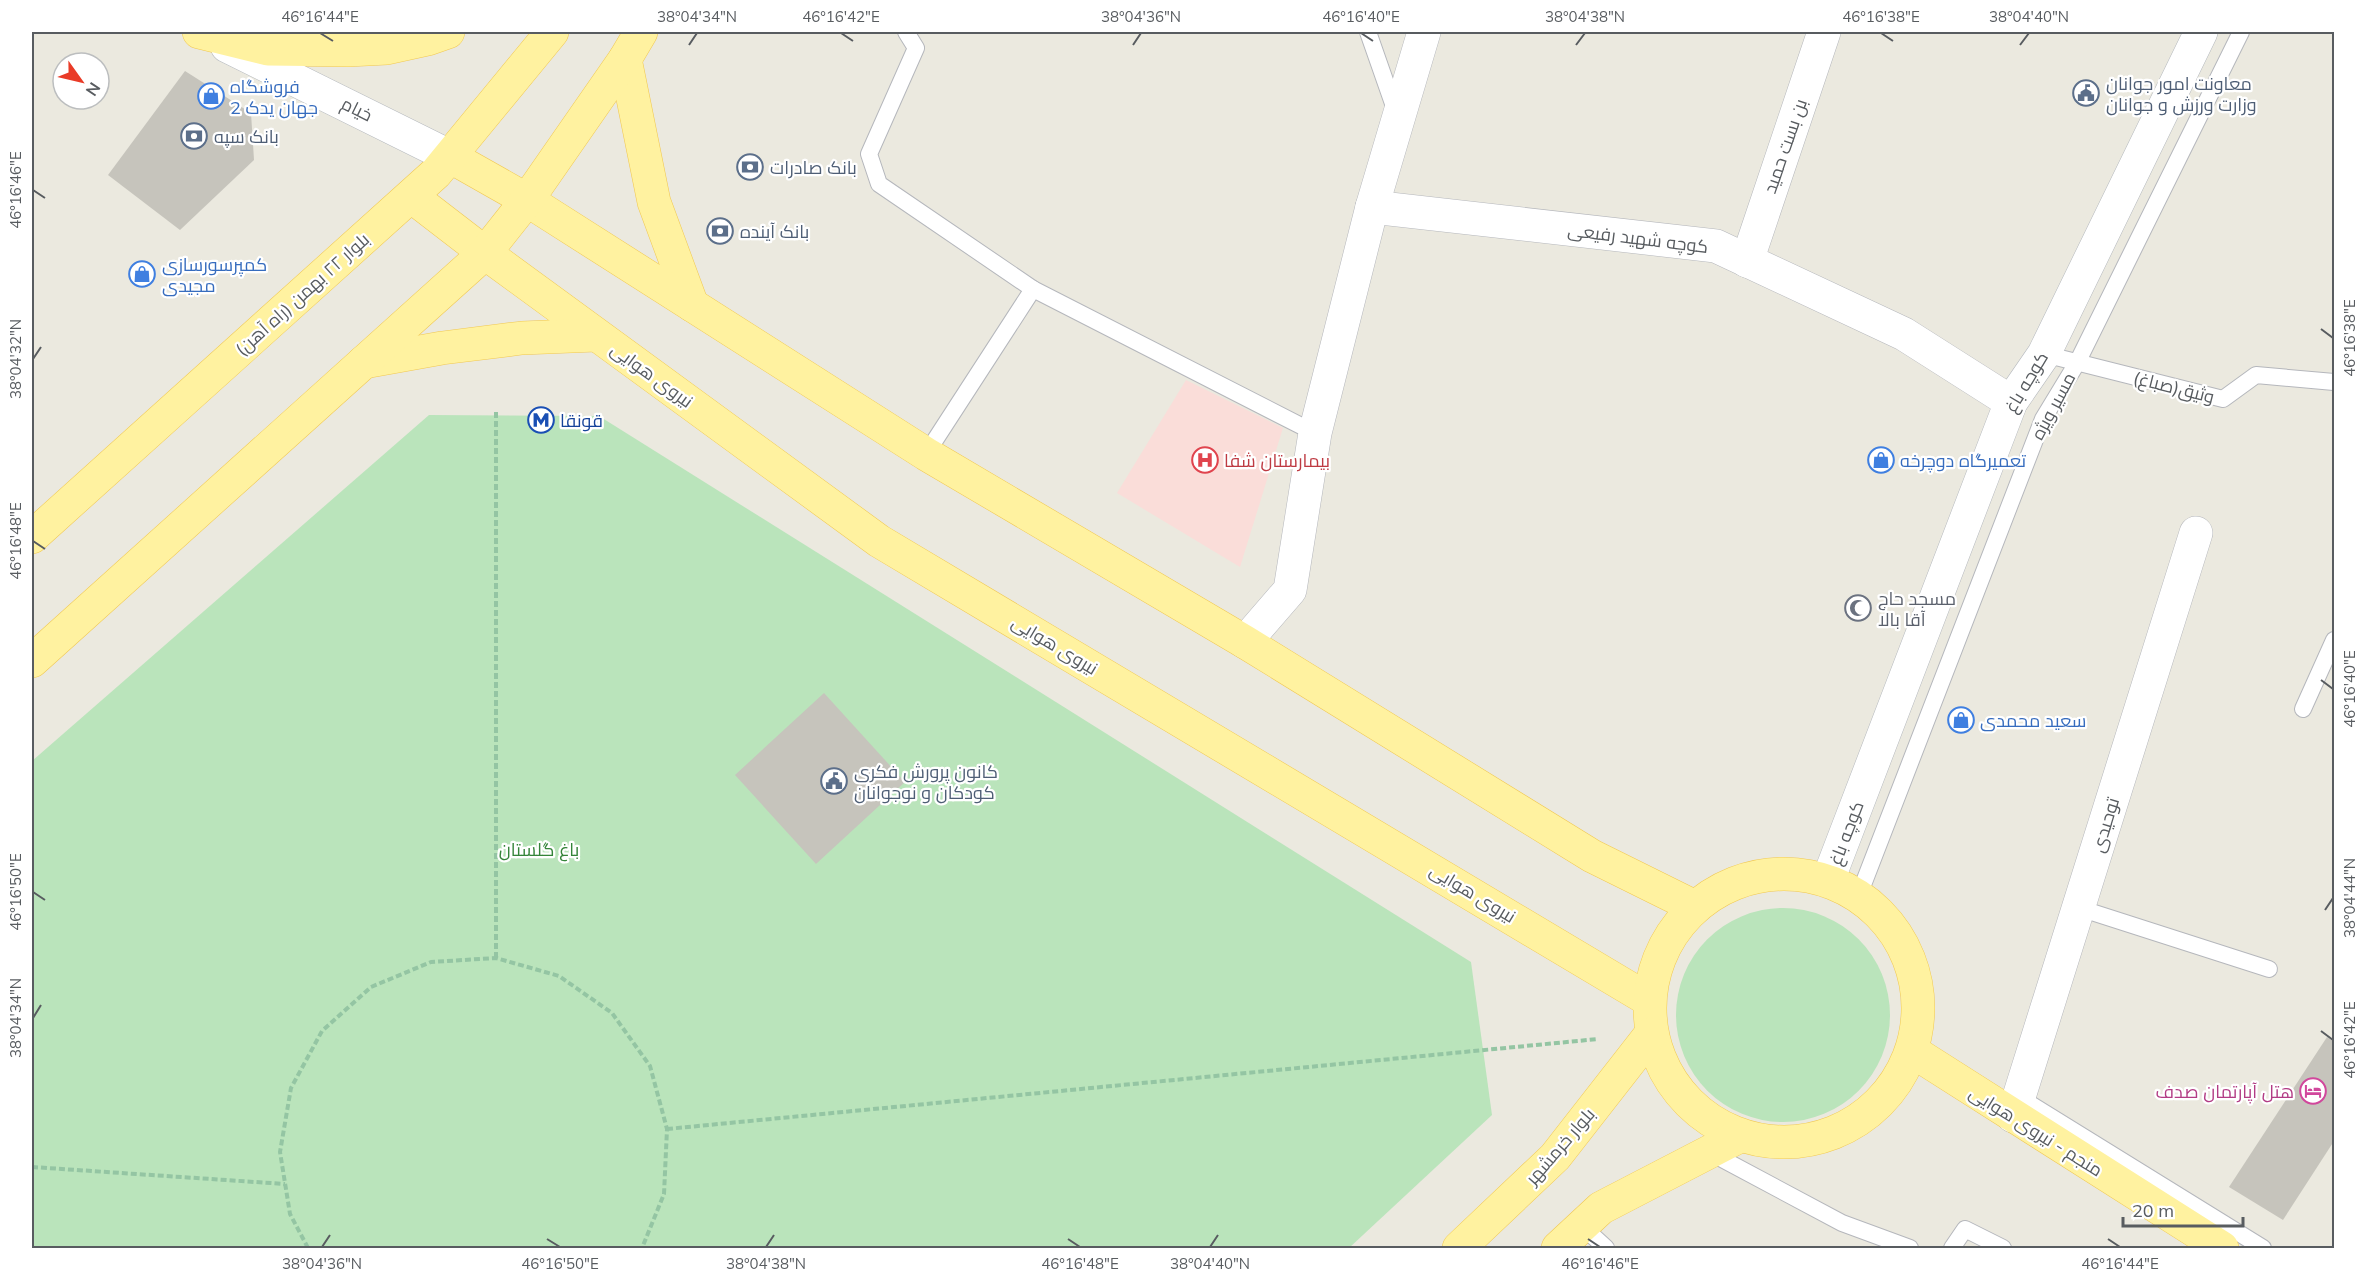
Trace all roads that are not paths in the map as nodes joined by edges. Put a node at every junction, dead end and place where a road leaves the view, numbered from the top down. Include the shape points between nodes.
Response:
1 (198, 32) edge
2 (448, 32) edge
3 (552, 32) edge
4 (906, 32) edge
5 (1368, 32) edge
6 (1424, 32) edge
7 (1824, 32) edge
8 (2201, 32) edge
9 (2241, 32) edge
10 (634, 43) edge
11 (1398, 118) junction
12 (451, 157) junction
13 (411, 196) junction
14 (527, 200) junction
15 (1372, 207) junction
16 (485, 254) junction
17 (1747, 261) junction
18 (1033, 290) junction
19 (692, 304) junction
20 (596, 335) junction
21 (2044, 354) junction
22 (364, 362) junction
23 (2077, 363) junction
24 (2334, 382) edge
25 (2011, 402) junction
26 (1315, 433) junction
27 (926, 454) junction
28 (2196, 533) dead end
29 (32, 537) edge
30 (2334, 640) edge
31 (1245, 642) junction
32 (32, 661) edge
33 (2302, 709) dead end
34 (1828, 880) junction
35 (1859, 896) junction
36 (1695, 907) junction
37 (2079, 908) junction
38 (2269, 969) dead end
39 (1649, 999) junction
40 (1651, 1034) junction
41 (1912, 1051) junction
42 (2016, 1106) junction
43 (1740, 1136) junction
44 (1709, 1152) junction
45 (1582, 1226) junction
46 (1459, 1248) edge
47 (1558, 1248) edge
48 (1606, 1248) edge
49 (1911, 1248) edge
50 (1952, 1248) edge
51 (2002, 1248) edge
52 (2222, 1248) edge
53 (2263, 1248) edge

1 - 2 main road via 268,49 348,50 387,48
1 - 12 street, خیام
3 - 12 main road, بلوار ۲۲ بهمن (راه آهن)
4 - 18 lane via 916,48 869,154 879,184
5 - 11 lane
6 - 11 street
7 - 17 street, بن بست حمید
8 - 21 street, کوچه باغ
9 - 23 lane, مسیر ویژه
10 - 14 main road
10 - 19 main road via 654,202
11 - 15 street
12 - 13 main road, بلوار ۲۲ بهمن (راه آهن)
12 - 14 main road
13 - 16 main road, نیروی هوایی
13 - 29 main road, بلوار ۲۲ بهمن (راه آهن)
14 - 16 main road
14 - 19 main road
15 - 17 street, کوچه شهید رفیعی via 1716,246
15 - 26 street
16 - 20 main road, نیروی هوایی
16 - 22 main road
17 - 25 street, کوچه شهید رفیعی via 1904,334
18 - 26 lane
18 - 27 lane
19 - 27 main road
20 - 22 main road via 522,338
20 - 39 main road, نیروی هوایی via 879,541
21 - 23 lane, وثیق(صباغ)
21 - 25 street, کوچه باغ
22 - 32 main road
23 - 24 lane, وثیق(صباغ) via 2223,399 2256,375
23 - 35 lane, مسیر ویژه via 2043,419
25 - 34 street, کوچه باغ
26 - 31 street via 1290,590
27 - 31 main road
28 - 37 street, توحیدی
30 - 33 lane
31 - 36 main road via 1592,856
34 - 35 main road
34 - 36 main road via 1793,873 1758,876 1725,887
35 - 41 main road via 1885,919 1905,948 1916,981 1918,1017
36 - 39 main road via 1672,933 1656,964
37 - 38 lane
37 - 42 street, توحیدی
39 - 40 main road
40 - 43 main road via 1662,1068 1682,1097 1708,1120
40 - 46 main road, بلوار خرمشهر via 1555,1156
41 - 42 main road, منجم - نیروی هوایی
41 - 43 main road via 1896,1083 1872,1110 1843,1129 1810,1141 1775,1143
42 - 52 main road, منجم - نیروی هوایی
42 - 53 lane
43 - 44 main road
44 - 45 main road via 1601,1208
44 - 49 lane via 1842,1223
45 - 47 main road
45 - 48 lane
50 - 51 lane via 1965,1228

